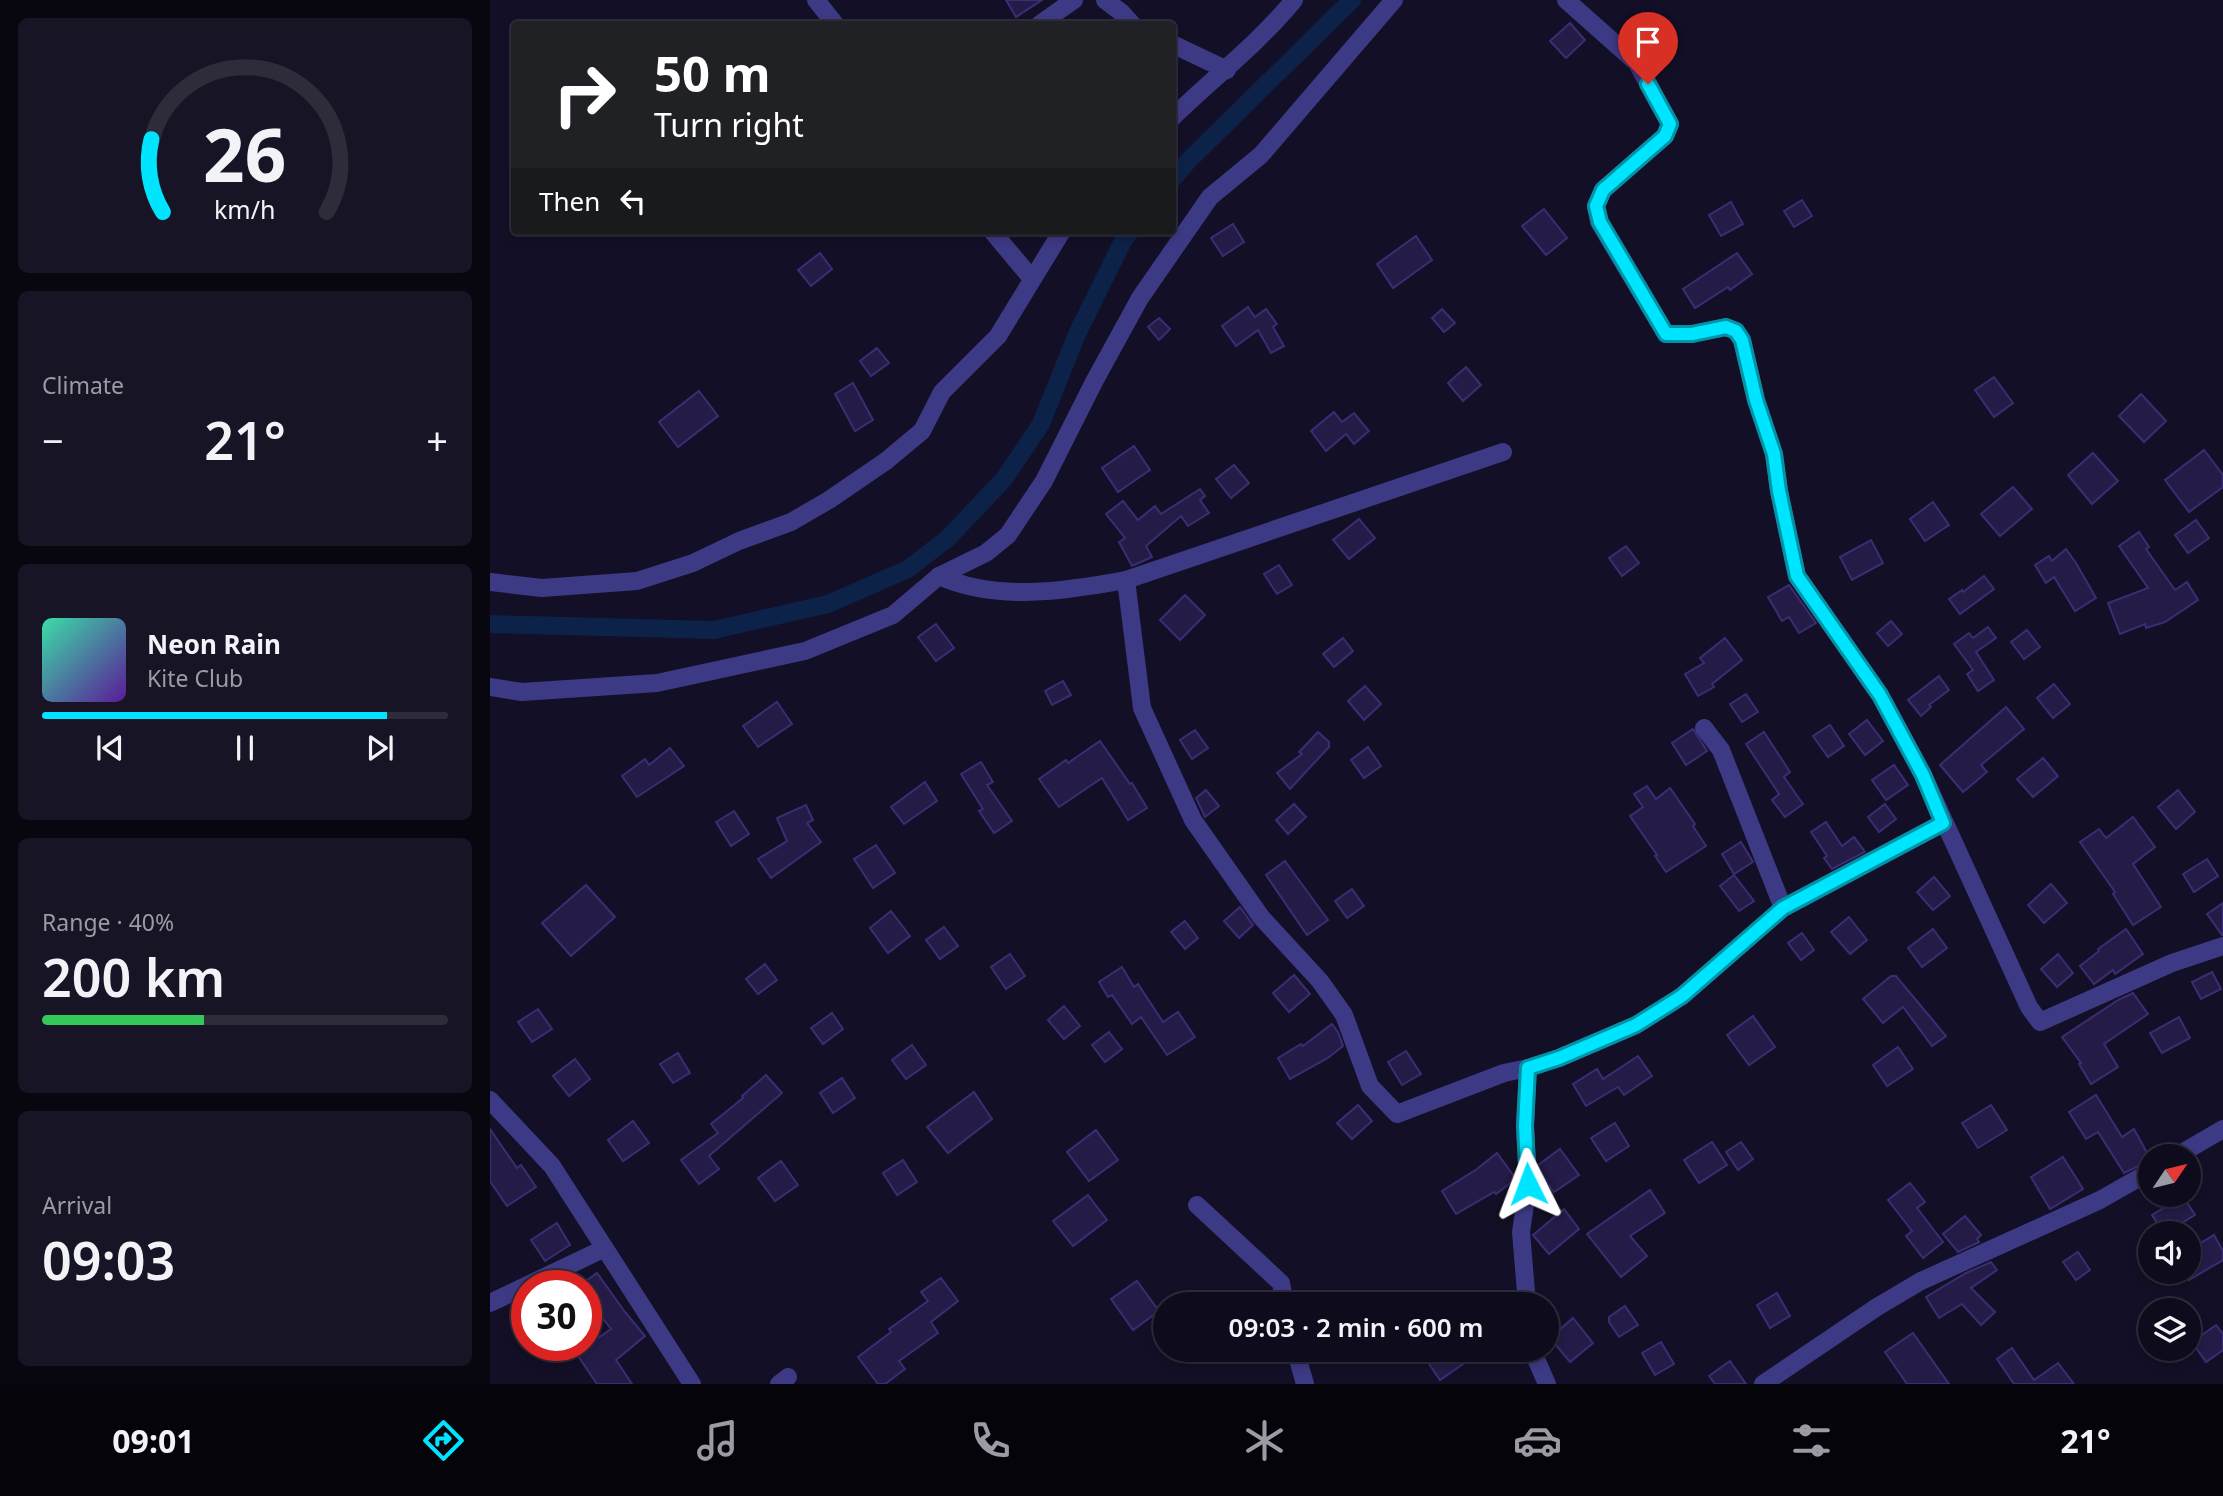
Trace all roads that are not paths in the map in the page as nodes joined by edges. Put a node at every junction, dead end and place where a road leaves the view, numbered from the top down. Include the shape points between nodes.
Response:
1 (816, 0) edge
2 (1074, 0) edge
3 (1105, 0) edge
4 (1294, 0) edge
5 (1394, 0) edge
6 (1566, 0) edge
7 (833, 21) edge
8 (1044, 21) edge
9 (1129, 21) edge
10 (1176, 46) edge
11 (1227, 70) junction
12 (1176, 114) edge
13 (995, 235) edge
14 (1060, 235) edge
15 (1032, 279) junction
16 (1503, 452) dead end
17 (939, 576) junction
18 (1126, 580) junction
19 (490, 582) edge
20 (490, 687) edge
21 (1704, 728) dead end
22 (1943, 823) junction
23 (1783, 908) junction
24 (2223, 946) edge
25 (1528, 1068) junction
26 (490, 1100) edge
27 (2223, 1129) edge
28 (2197, 1144) edge
29 (2138, 1179) edge
30 (1197, 1205) dead end
31 (603, 1249) junction
32 (1283, 1292) edge
33 (1526, 1292) edge
34 (490, 1303) edge
35 (1299, 1362) edge
36 (1536, 1362) edge
37 (692, 1384) edge
38 (1305, 1384) edge
39 (1547, 1384) edge
40 (1763, 1384) edge

1 - 7 street
2 - 8 street
3 - 9 street
4 - 11 street
5 - 17 street via 1261,155 1209,197 1140,298 1044,481 1008,536
6 - 22 street via 1637,63 1670,124 1665,136 1603,190 1596,206 1600,222 1666,334 1726,327 1742,340 1774,454 1797,576 1880,695
10 - 11 street
11 - 12 street
13 - 15 street
14 - 15 street
15 - 19 street via 998,336 942,392 922,431 858,482 791,522 671,572 637,581 542,588
16 - 18 street
17 - 18 street via 951,582 1022,592
17 - 20 street via 893,615 805,651 657,683 522,692
18 - 25 street via 1142,708 1193,820 1261,917 1320,981 1344,1015 1370,1086 1397,1114
21 - 23 street via 1721,750
22 - 23 street
22 - 24 street via 2012,975 2040,1022 2172,963
23 - 25 street via 1682,996 1636,1025
25 - 33 street via 1528,1184 1521,1232
26 - 31 street via 552,1166
27 - 28 street
29 - 40 street via 2101,1200 1921,1281
30 - 32 street via 1281,1283
31 - 34 street
31 - 37 street
35 - 38 street
36 - 39 street

